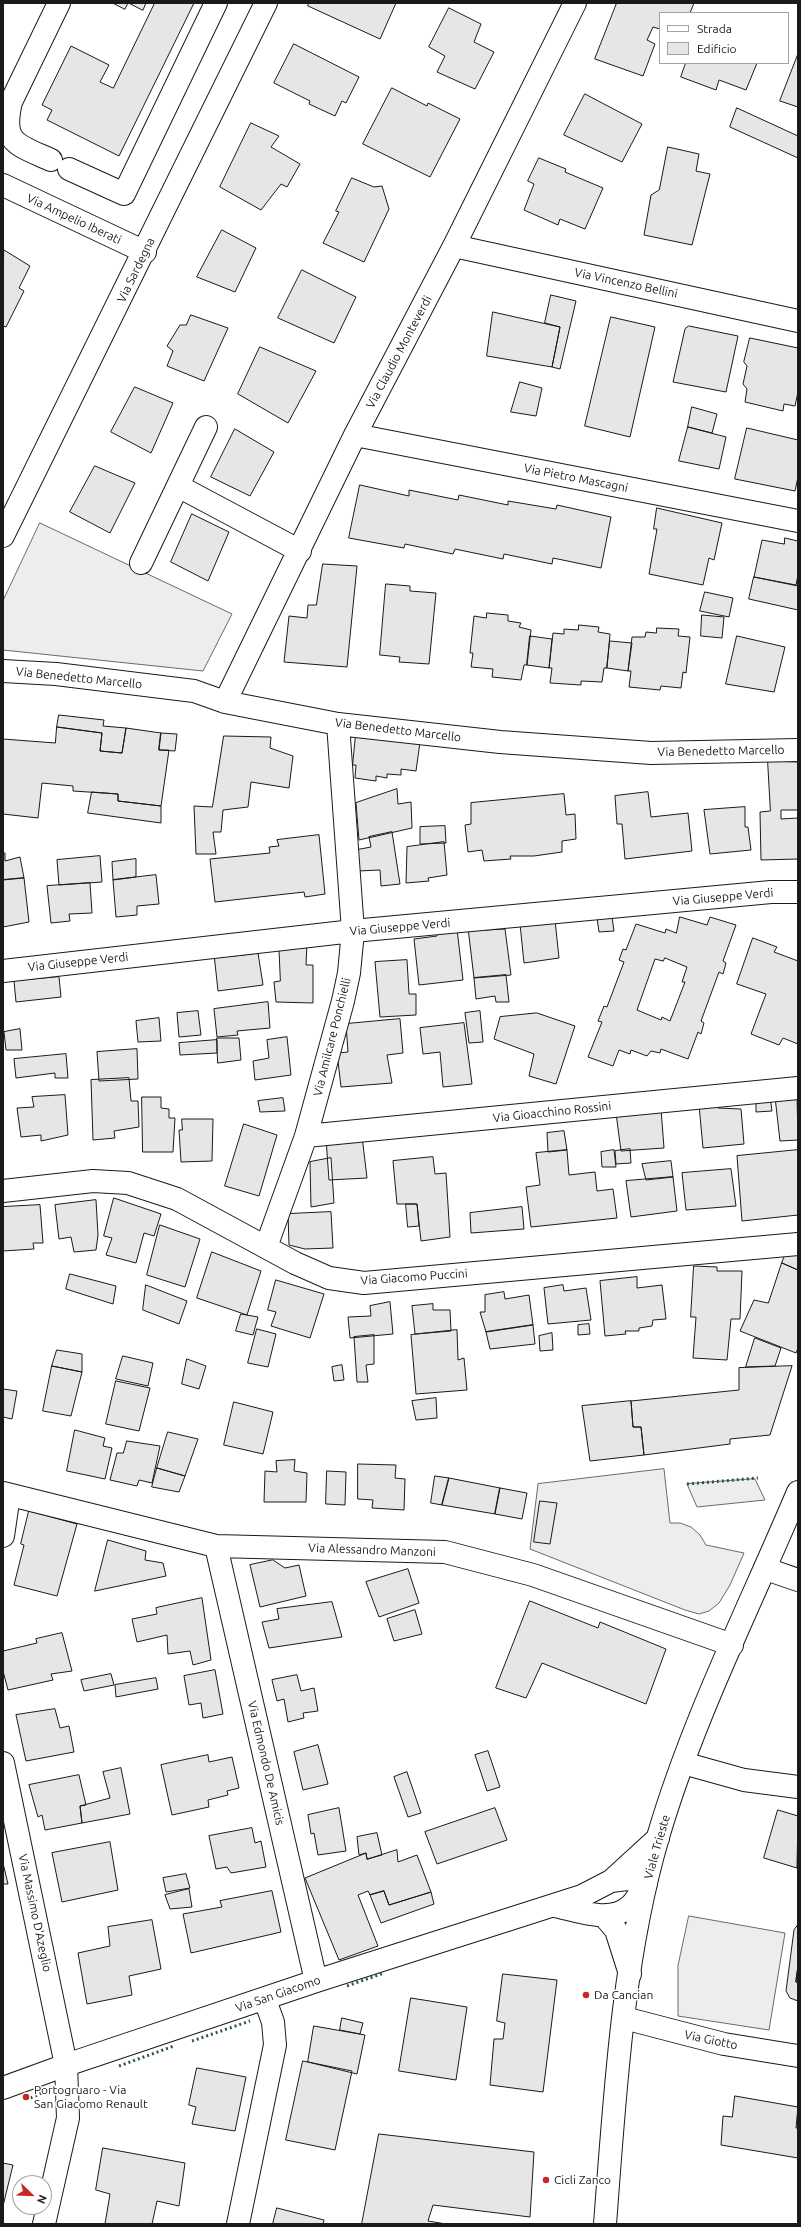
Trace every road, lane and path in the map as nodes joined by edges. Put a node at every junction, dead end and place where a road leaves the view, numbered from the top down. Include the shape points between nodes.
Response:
1 (216, 3) edge
2 (266, 3) edge
3 (576, 3) edge
4 (53, 5) edge
5 (3, 185) edge
6 (454, 246) junction
7 (145, 252) junction
8 (798, 321) edge
9 (206, 427) dead end
10 (355, 435) junction
11 (178, 486) junction
12 (798, 521) edge
13 (3, 536) edge
14 (300, 551) junction
15 (141, 563) dead end
16 (3, 671) edge
17 (225, 702) junction
18 (338, 724) junction
19 (798, 750) edge
20 (798, 892) edge
21 (353, 931) junction
22 (3, 971) edge
23 (798, 1088) edge
24 (306, 1136) junction
25 (3, 1191) edge
26 (798, 1244) edge
27 (266, 1246) junction
28 (798, 1492) edge
29 (6, 1494) edge
30 (3, 1536) edge
31 (216, 1546) junction
32 (766, 1568) junction
33 (798, 1580) edge
34 (732, 1645) junction
35 (683, 1762) junction
36 (3, 1763) edge
37 (798, 1787) edge
38 (658, 1838) junction
39 (611, 1881) junction
40 (646, 1883) junction
41 (556, 1906) junction
42 (604, 1916) junction
43 (630, 1974) junction
44 (316, 1981) junction
45 (265, 2000) junction
46 (624, 2018) junction
47 (798, 2056) edge
48 (66, 2065) junction
49 (3, 2088) edge
50 (44, 2224) edge
51 (238, 2224) edge
52 (605, 2224) edge

1 - 4 street via 124,194 16,144 8,131 11,102
2 - 7 street, Via Sardegna
3 - 6 street, Via Claudio Monteverdi
5 - 7 street, Via Ampelio Iberati
6 - 8 street, Via Vincenzo Bellini
6 - 10 street, Via Claudio Monteverdi
7 - 13 street, Via Sardegna
9 - 11 street
10 - 12 street, Via Pietro Mascagni
10 - 14 street, Via Claudio Monteverdi
11 - 14 street
11 - 15 street
14 - 17 street, Via Claudio Monteverdi
16 - 17 street, Via Benedetto Marcello via 56,674 194,691
17 - 18 street, Via Benedetto Marcello
18 - 19 street, Via Benedetto Marcello via 500,742 651,753
18 - 21 street, Via Amilcare Ponchielli
20 - 21 street, Via Giuseppe Verdi
21 - 22 street, Via Giuseppe Verdi
21 - 24 street, Via Amilcare Ponchielli via 344,1001
23 - 24 street, Via Gioacchino Rossini
24 - 27 street, Via Amilcare Ponchielli
25 - 27 street, Via Giacomo Puccini via 92,1181 128,1184 177,1199
26 - 27 street, Via Giacomo Puccini via 364,1283 329,1278 295,1263
28 - 32 street, Viale Trieste
29 - 30 street
29 - 31 street, Via Alessandro Manzoni
31 - 34 street, Via Alessandro Manzoni via 445,1552 533,1575
31 - 44 street, Via Edmondo De Amicis
32 - 33 street
32 - 34 street, Viale Trieste
34 - 35 street, Viale Trieste
35 - 37 street via 744,1780
35 - 38 street, Viale Trieste
36 - 48 street, Via Massimo D'Azeglio
38 - 39 street, Via San Giacomo
38 - 40 street, Viale Trieste
39 - 40 street, Via San Giacomo via 628,1879
39 - 41 street, Via San Giacomo
40 - 42 street, Via San Giacomo via 631,1906 621,1912
40 - 43 street, Viale Trieste
41 - 42 street, Via San Giacomo
41 - 44 street, Via San Giacomo
42 - 43 street via 616,1930
43 - 46 street, Viale Trieste
44 - 45 street, Via San Giacomo
45 - 48 street, Via San Giacomo
45 - 51 street via 273,2022 275,2045
46 - 47 street, Via Giotto via 724,2044
46 - 52 street, Viale Trieste
48 - 49 street, Via San Giacomo
48 - 50 street, Via Massimo D'Azeglio via 68,2118

